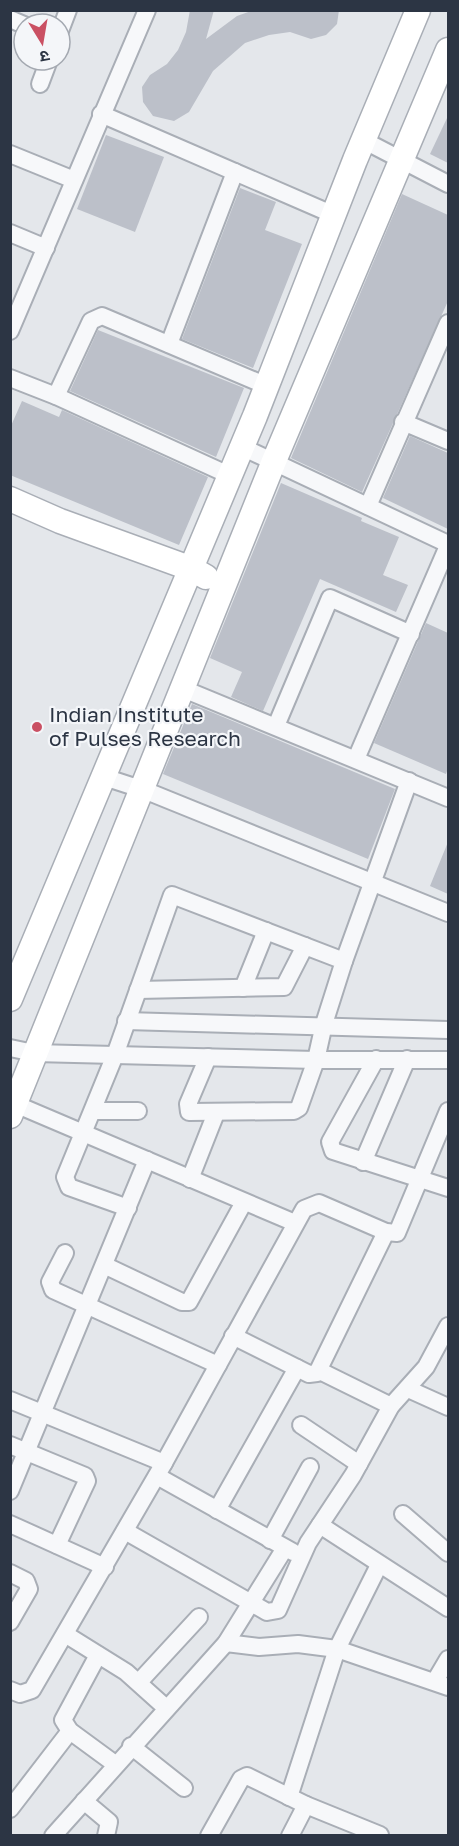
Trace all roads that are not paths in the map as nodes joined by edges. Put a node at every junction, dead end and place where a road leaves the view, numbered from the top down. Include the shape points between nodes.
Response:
1 (147, 10) edge
2 (418, 10) edge
3 (448, 51) edge
4 (44, 72) edge
5 (40, 84) dead end
6 (101, 114) junction
7 (363, 140) junction
8 (10, 154) edge
9 (403, 162) junction
10 (235, 172) junction
11 (74, 180) junction
12 (448, 184) edge
13 (334, 214) junction
14 (10, 233) edge
15 (46, 248) junction
16 (448, 323) edge
17 (10, 332) edge
18 (169, 344) junction
19 (10, 378) edge
20 (267, 386) junction
21 (56, 396) junction
22 (403, 422) junction
23 (448, 441) edge
24 (243, 447) junction
25 (274, 461) junction
26 (231, 476) junction
27 (10, 499) edge
28 (368, 506) junction
29 (448, 545) edge
30 (192, 569) junction
31 (223, 586) junction
32 (411, 634) junction
33 (182, 687) junction
34 (276, 726) junction
35 (356, 759) junction
36 (104, 777) junction
37 (409, 781) junction
38 (144, 790) junction
39 (447, 792) edge
40 (373, 883) junction
41 (448, 913) edge
42 (266, 931) junction
43 (305, 946) junction
44 (344, 961) junction
45 (243, 988) junction
46 (138, 990) junction
47 (10, 999) edge
48 (126, 1021) junction
49 (324, 1024) junction
50 (448, 1030) edge
51 (10, 1048) edge
52 (34, 1053) junction
53 (115, 1054) junction
54 (208, 1057) junction
55 (376, 1059) junction
56 (407, 1059) junction
57 (316, 1060) junction
58 (448, 1060) edge
59 (13, 1110) edge
60 (93, 1111) junction
61 (138, 1111) dead end
62 (448, 1111) edge
63 (216, 1113) junction
64 (84, 1133) junction
65 (147, 1160) junction
66 (363, 1162) junction
67 (190, 1179) junction
68 (421, 1181) junction
69 (448, 1188) edge
70 (244, 1202) junction
71 (128, 1208) junction
72 (295, 1223) junction
73 (386, 1232) junction
74 (65, 1253) dead end
75 (106, 1266) junction
76 (88, 1305) junction
77 (448, 1326) edge
78 (234, 1336) junction
79 (218, 1365) junction
80 (297, 1368) junction
81 (320, 1371) junction
82 (408, 1389) junction
83 (10, 1400) edge
84 (391, 1406) junction
85 (448, 1407) edge
86 (44, 1413) junction
87 (301, 1425) dead end
88 (10, 1445) edge
89 (27, 1452) junction
90 (359, 1464) junction
91 (310, 1467) dead end
92 (160, 1469) junction
93 (12, 1482) edge
94 (217, 1510) junction
95 (403, 1514) dead end
96 (10, 1524) edge
97 (320, 1525) junction
98 (125, 1531) junction
99 (277, 1544) junction
100 (57, 1545) junction
101 (448, 1552) edge
102 (302, 1557) junction
103 (379, 1564) junction
104 (105, 1567) junction
105 (10, 1573) edge
106 (251, 1603) junction
107 (448, 1608) edge
108 (199, 1617) dead end
109 (10, 1622) edge
110 (65, 1634) junction
111 (226, 1642) junction
112 (337, 1649) junction
113 (98, 1655) junction
114 (448, 1659) edge
115 (139, 1682) junction
116 (442, 1684) edge
117 (10, 1690) edge
118 (165, 1707) junction
119 (70, 1731) junction
120 (131, 1746) junction
121 (115, 1764) junction
122 (184, 1788) dead end
123 (288, 1797) junction
124 (84, 1800) junction
125 (306, 1805) junction
126 (10, 1809) edge
127 (380, 1835) edge
128 (53, 1836) edge
129 (106, 1836) edge
130 (209, 1836) edge
131 (290, 1836) edge

1 - 6 street
2 - 7 street
3 - 9 street
4 - 5 street
6 - 10 street
6 - 11 street
7 - 9 street
7 - 13 street
8 - 11 street
9 - 12 street
9 - 25 street
10 - 13 street
10 - 18 street
11 - 15 street
13 - 20 street
14 - 15 street
15 - 17 street
16 - 22 street
18 - 20 street
18 - 21 street via 102,316 95,317
19 - 21 street
20 - 24 street
21 - 26 street
22 - 23 street
22 - 28 street
24 - 25 street
24 - 26 street
25 - 28 street
25 - 31 street
26 - 30 street
27 - 30 street
28 - 29 street
29 - 32 street
30 - 31 street
30 - 36 street
31 - 33 street
32 - 34 street via 330,598
32 - 35 street
33 - 34 street
33 - 38 street
34 - 35 street
35 - 37 street
36 - 38 street
36 - 47 street
37 - 39 street
37 - 40 street
38 - 40 street
38 - 52 street
40 - 41 street
40 - 44 street
42 - 43 street
42 - 45 street
42 - 46 street via 172,895
43 - 44 street
43 - 45 street via 284,987
44 - 49 street
45 - 46 street
46 - 48 street
48 - 49 street
48 - 53 street
49 - 50 street
49 - 57 street
51 - 52 street
52 - 53 street
52 - 59 street
53 - 54 street
53 - 60 street
54 - 57 street
54 - 63 street via 188,1108 194,1113
55 - 56 street
55 - 57 street
55 - 66 street via 330,1142 333,1151
56 - 58 street
56 - 66 street
57 - 63 street via 294,1111
59 - 64 street
60 - 61 street
60 - 64 street
62 - 68 street
63 - 67 street
64 - 65 street
64 - 71 street via 66,1184
65 - 67 street
65 - 71 street
66 - 68 street
67 - 70 street
68 - 69 street
68 - 73 street via 401,1230
70 - 72 street
70 - 75 street via 189,1302
71 - 75 street
72 - 73 street via 304,1209 319,1203
72 - 78 street
73 - 81 street
74 - 76 street via 51,1287
75 - 76 street
76 - 79 street
76 - 86 street
77 - 82 street via 426,1367
78 - 79 street
78 - 80 street
79 - 92 street
80 - 81 street via 309,1374
80 - 94 street
81 - 84 street
82 - 84 street
82 - 85 street
83 - 86 street
84 - 90 street
86 - 89 street
86 - 92 street
87 - 90 street
88 - 89 street
89 - 93 street
89 - 100 street via 84,1476 87,1481
90 - 97 street
91 - 99 street
92 - 94 street
92 - 98 street
94 - 99 street
95 - 101 street
96 - 100 street
97 - 102 street
97 - 103 street
98 - 104 street
98 - 106 street
99 - 102 street
99 - 106 street
100 - 104 street
102 - 106 street via 278,1610 267,1612
103 - 107 street
103 - 112 street
104 - 110 street
105 - 109 street via 26,1581 29,1589
106 - 111 street
108 - 115 street
110 - 113 street
110 - 117 street via 32,1690 20,1694
111 - 112 street
111 - 118 street
112 - 116 street
112 - 123 street
113 - 115 street
113 - 119 street via 65,1715 64,1725
114 - 116 street
115 - 118 street
118 - 120 street
119 - 121 street
119 - 126 street
120 - 121 street
120 - 122 street
121 - 124 street
123 - 125 street
123 - 130 street via 252,1776 244,1777
124 - 128 street
124 - 129 street via 109,1822
125 - 127 street
125 - 131 street

